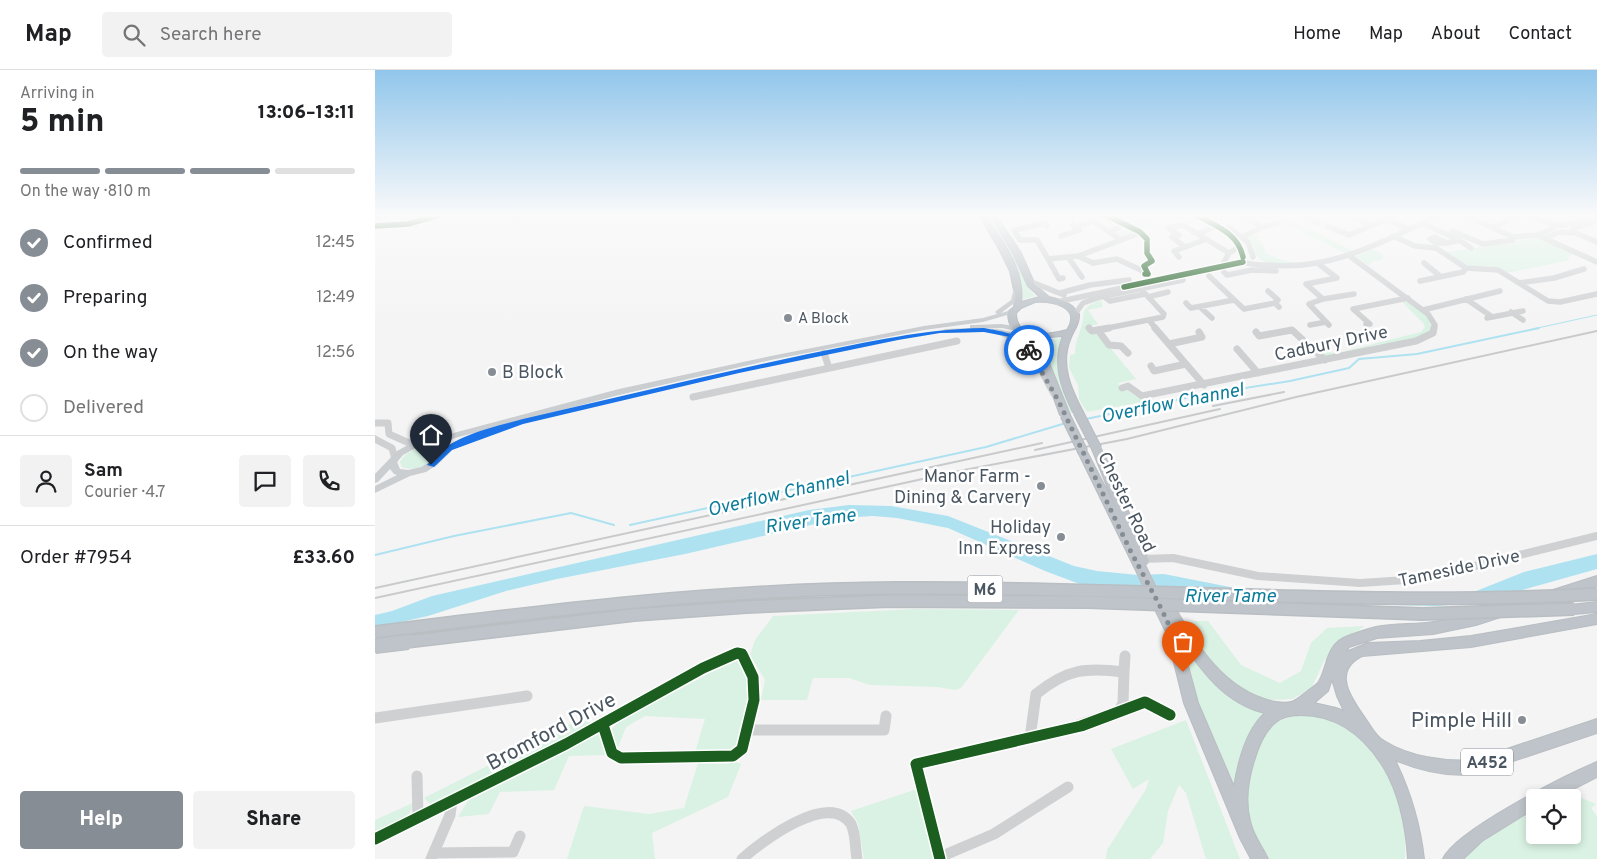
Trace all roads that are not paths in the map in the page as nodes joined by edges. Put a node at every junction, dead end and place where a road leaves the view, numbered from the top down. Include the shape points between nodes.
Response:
1 (1003, 252) edge
2 (1016, 252) edge
3 (1044, 252) edge
4 (1089, 252) edge
5 (1175, 252) edge
6 (1230, 252) edge
7 (1242, 252) edge
8 (1253, 252) edge
9 (1361, 252) edge
10 (1442, 252) edge
11 (1575, 252) edge
12 (1116, 254) dead end
13 (1070, 256) junction
14 (1078, 256) junction
15 (1179, 257) dead end
16 (1351, 257) junction
17 (1048, 259) junction
18 (1121, 260) junction
19 (1243, 260) junction
20 (1224, 262) dead end
21 (1254, 262) junction
22 (1597, 262) edge
23 (1423, 263) dead end
24 (1214, 266) dead end
25 (1319, 267) junction
26 (1466, 268) junction
27 (1307, 269) junction
28 (1195, 271) junction
29 (1583, 271) dead end
30 (1224, 272) junction
31 (1175, 273) dead end
32 (1209, 276) junction
33 (1440, 276) junction
34 (1063, 278) dead end
35 (1129, 280) dead end
36 (1029, 281) junction
37 (1086, 281) junction
38 (1152, 281) junction
39 (1519, 283) junction
40 (1431, 284) dead end
41 (1122, 285) junction
42 (1485, 286) dead end
43 (1017, 287) junction
44 (1268, 291) dead end
45 (1500, 291) dead end
46 (1167, 292) dead end
47 (1491, 292) junction
48 (1061, 293) dead end
49 (1145, 293) junction
50 (1354, 294) dead end
51 (1597, 294) edge
52 (1074, 297) junction
53 (1408, 298) junction
54 (1323, 299) junction
55 (1466, 299) junction
56 (1047, 300) junction
57 (1234, 300) junction
58 (1057, 302) junction
59 (1186, 303) dead end
60 (1200, 306) junction
61 (1014, 309) junction
62 (1423, 310) junction
63 (1523, 311) dead end
64 (1511, 312) junction
65 (1075, 314) junction
66 (1212, 318) dead end
67 (1149, 320) junction
68 (1523, 320) dead end
69 (1366, 324) dead end
70 (1310, 325) dead end
71 (925, 328) junction
72 (1089, 328) dead end
73 (1018, 329) junction
74 (1098, 330) junction
75 (940, 331) junction
76 (1069, 332) junction
77 (1199, 332) dead end
78 (1256, 332) dead end
79 (1031, 335) junction
80 (957, 341) dead end
81 (1169, 344) junction
82 (1237, 349) dead end
83 (824, 353) junction
84 (1128, 353) dead end
85 (1325, 360) junction
86 (1186, 364) junction
87 (1151, 366) dead end
88 (829, 368) junction
89 (1258, 373) junction
90 (1204, 385) junction
91 (1122, 388) dead end
92 (693, 396) dead end
93 (1058, 400) junction
94 (378, 422) edge
95 (388, 429) junction
96 (375, 438) edge
97 (432, 442) junction
98 (420, 444) junction
99 (442, 454) junction
100 (394, 461) junction
101 (408, 473) junction
102 (375, 480) edge
103 (375, 490) edge
104 (1597, 536) edge
105 (1142, 559) junction
106 (1145, 574) junction
107 (1597, 581) edge
108 (1597, 594) edge
109 (1597, 607) edge
110 (1165, 609) junction
111 (1597, 619) edge
112 (375, 632) edge
113 (375, 646) edge
114 (1125, 656) dead end
115 (1124, 672) junction
116 (522, 693) dead end
117 (1291, 709) junction
118 (886, 716) dead end
119 (375, 718) edge
120 (603, 725) junction
121 (1597, 726) edge
122 (747, 730) junction
123 (1030, 738) junction
124 (1373, 741) junction
125 (1597, 769) edge
126 (417, 776) dead end
127 (1068, 787) dead end
128 (1558, 789) edge
129 (452, 801) junction
130 (1526, 806) edge
131 (418, 818) junction
132 (1242, 823) junction
133 (520, 836) dead end
134 (375, 839) edge
135 (432, 856) edge
136 (1257, 856) edge
137 (940, 858) edge
138 (742, 859) edge
139 (857, 859) edge
140 (1416, 859) edge
141 (1451, 859) edge

1 - 43 highway
2 - 36 highway
3 - 17 street
4 - 14 street
5 - 15 street
6 - 20 street
7 - 19 street
8 - 21 street
9 - 16 street
10 - 26 street
11 - 22 street
12 - 18 street
13 - 14 street
13 - 17 street
13 - 37 street
14 - 18 street via 1091,263 1109,258
16 - 25 street
16 - 53 street, Cadbury Drive
17 - 34 street via 1059,278
18 - 38 street via 1141,270
19 - 21 street
19 - 28 street
21 - 27 street
21 - 30 street
23 - 33 street
24 - 28 street
25 - 27 street
25 - 54 street via 1337,278 1306,284
26 - 33 street via 1463,272
26 - 39 street via 1493,268
27 - 30 street via 1252,270 1227,275
28 - 31 street
28 - 38 street
29 - 39 street
30 - 32 street
32 - 49 street
32 - 57 street
33 - 40 street via 1422,280
35 - 41 street
36 - 52 street via 1052,292
36 - 56 highway
37 - 41 street
37 - 48 street via 1078,290
38 - 41 street
39 - 51 street via 1553,302
41 - 49 street via 1126,290
41 - 52 street
42 - 47 street
43 - 61 highway via 1019,298
43 - 71 main road via 1014,301 1004,310 982,318
44 - 57 street via 1278,300 1277,305 1243,309
45 - 47 street
46 - 49 street
47 - 55 street
49 - 65 street via 1110,301 1103,296 1083,303
49 - 67 street via 1165,315
50 - 54 street
52 - 58 street
53 - 62 street, Cadbury Drive
53 - 69 street via 1353,309 1370,324
54 - 70 street via 1309,304 1327,323
55 - 62 street
55 - 64 street via 1489,317
56 - 58 highway
56 - 61 highway via 1030,301
57 - 60 street
58 - 65 highway
59 - 60 street via 1191,308
60 - 66 street
61 - 71 main road via 983,320
61 - 73 highway via 1011,320
62 - 85 street, Cadbury Drive via 1435,324 1433,333 1427,337
63 - 64 street
64 - 68 street
65 - 76 highway via 1075,324
67 - 74 street
67 - 81 street
71 - 97 main road via 619,392
72 - 74 street
73 - 75 main road via 989,326
73 - 79 highway
74 - 84 street via 1109,345 1121,346
75 - 83 main road
75 - 93 main road via 994,331 1022,341
76 - 79 highway via 1049,337
76 - 105 highway, Chester Road, bridge via 1061,362 1068,392 1108,473 1123,518
77 - 81 street via 1202,337
78 - 85 street via 1259,336 1292,330
79 - 93 highway, Chester Road
80 - 88 street
81 - 86 street
82 - 89 street
83 - 88 street
83 - 99 main road via 523,421 479,435
85 - 89 street, Cadbury Drive
86 - 87 street via 1154,371
86 - 90 street
88 - 92 street
89 - 90 street, Cadbury Drive
90 - 91 street, Cadbury Drive via 1143,396 1128,386
93 - 106 highway, Chester Road, bridge
94 - 95 street via 389,424
95 - 96 street
95 - 98 street via 394,437
96 - 100 street via 392,448
97 - 98 main road
97 - 99 main road via 442,446
98 - 100 main road via 404,451
99 - 101 main road via 427,468
100 - 101 main road via 394,470
100 - 102 main road
101 - 103 main road
104 - 105 street, Tameside Drive via 1423,579 1386,583 1251,575 1176,557
105 - 106 highway, Chester Road
106 - 110 highway, bridge
107 - 117 highway via 1476,620 1364,635 1345,643 1333,659 1323,687
108 - 112 highway, M6, bridge via 1451,601 1088,589 892,588 638,602
109 - 113 highway, M6, bridge via 1422,614 1088,602 889,601 634,615
110 - 117 highway via 1207,668 1229,690 1261,706
110 - 132 highway via 1191,703
111 - 124 highway via 1510,637 1361,649 1345,661 1339,676 1339,688
114 - 115 street
115 - 123 street via 1123,704 1119,711 1081,726
115 - 123 street via 1079,669 1051,681 1036,694
116 - 119 street
117 - 124 highway via 1317,709 1338,715
117 - 132 highway via 1267,720 1252,746 1239,792
118 - 122 street via 884,730
120 - 122 street via 612,753 621,758 733,756 742,749
120 - 122 street, Bromford Drive via 703,668 737,653 742,654 755,679 756,690
120 - 129 street, Bromford Drive
121 - 124 highway, A452 via 1459,769 1414,761
123 - 137 street via 916,764
124 - 140 highway via 1400,784 1410,818
125 - 128 highway
126 - 131 street
127 - 137 street via 994,834
129 - 131 street, Bromford Drive
129 - 135 street via 450,815
130 - 141 highway via 1477,836
131 - 134 street, Bromford Drive
132 - 136 highway
133 - 135 street via 513,852
138 - 139 street via 768,836 829,812 841,814 851,824

